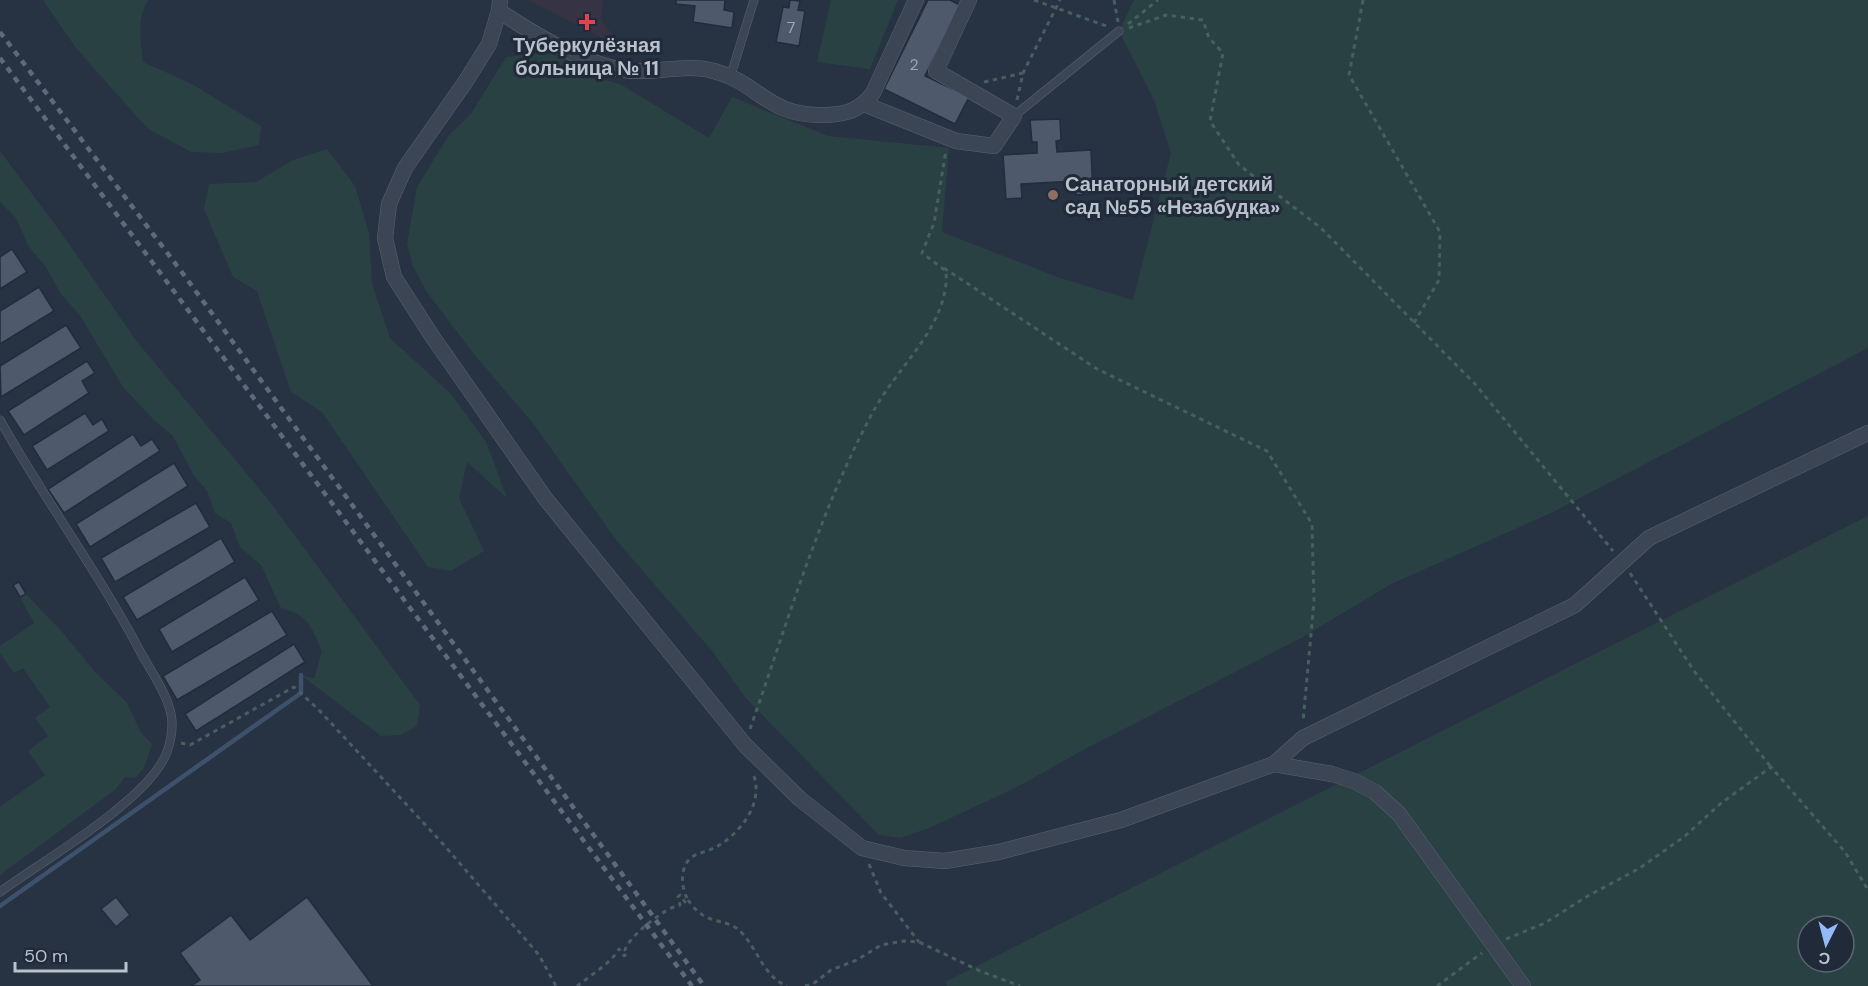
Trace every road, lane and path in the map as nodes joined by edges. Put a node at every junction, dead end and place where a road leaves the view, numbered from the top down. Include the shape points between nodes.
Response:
1 (754, 0) edge
2 (916, 0) edge
3 (969, 0) edge
4 (1034, 0) edge
5 (1059, 0) edge
6 (1114, 0) edge
7 (1158, 0) edge
8 (1363, 0) edge
9 (500, 6) edge
10 (1056, 8) junction
11 (1119, 31) junction
12 (1023, 73) junction
13 (730, 78) junction
14 (962, 86) junction
15 (864, 104) junction
16 (1014, 116) junction
17 (950, 138) junction
18 (922, 253) junction
19 (1414, 322) junction
20 (0, 420) edge
21 (1868, 433) edge
22 (1623, 562) junction
23 (1303, 738) junction
24 (171, 740) junction
25 (745, 744) junction
26 (1274, 764) junction
27 (1771, 767) junction
28 (862, 848) junction
29 (1868, 890) edge
30 (0, 892) edge
31 (688, 900) junction
32 (919, 942) junction
33 (1493, 944) junction
34 (556, 986) edge
35 (577, 986) edge
36 (787, 986) edge
37 (805, 986) edge
38 (1020, 986) edge
39 (1437, 986) edge
40 (1522, 986) edge

1 - 13 lane
2 - 15 street via 873,93
3 - 14 street via 936,72
4 - 10 path
5 - 10 path
6 - 11 path
7 - 11 path
8 - 19 path via 1349,75 1440,232 1439,280
9 - 13 street via 520,25 607,67 640,71 713,70
9 - 25 street via 489,44 405,168 389,204 385,238 394,277 545,498
10 - 11 path
10 - 12 path
11 - 16 lane
11 - 19 path via 1166,15 1203,20 1209,38 1223,53 1210,121 1239,165 1321,228
12 - 14 path
12 - 16 path
13 - 15 street via 788,112 808,116 839,115
14 - 16 street
15 - 17 street
16 - 17 street via 994,146
17 - 18 path via 934,223
18 - 23 path via 1097,369 1267,452 1312,524 1314,601
18 - 25 path via 946,271 947,289 939,313 874,410 813,541
19 - 22 path via 1475,384
20 - 24 lane via 147,663 171,714
21 - 22 street via 1649,538
22 - 23 street via 1575,605
22 - 27 path via 1694,671
23 - 26 street
24 - 30 lane via 151,779 126,802
24 - 34 path via 190,745 294,687 410,809 539,955
25 - 28 street via 800,799
25 - 31 path via 757,786 753,808 731,837 691,858 684,868 683,891
26 - 28 street via 1120,820 999,852 945,861 904,858
26 - 33 street via 1332,774 1375,792 1399,814
27 - 29 path via 1845,852
27 - 33 path via 1640,868 1545,923
28 - 32 path via 881,893
31 - 35 path via 678,897 680,905 671,906 628,942 627,954 624,956 619,948 613,958
31 - 36 path via 704,918 733,926 742,933 773,977
32 - 37 path via 881,945
32 - 38 path
33 - 39 path
33 - 40 street

